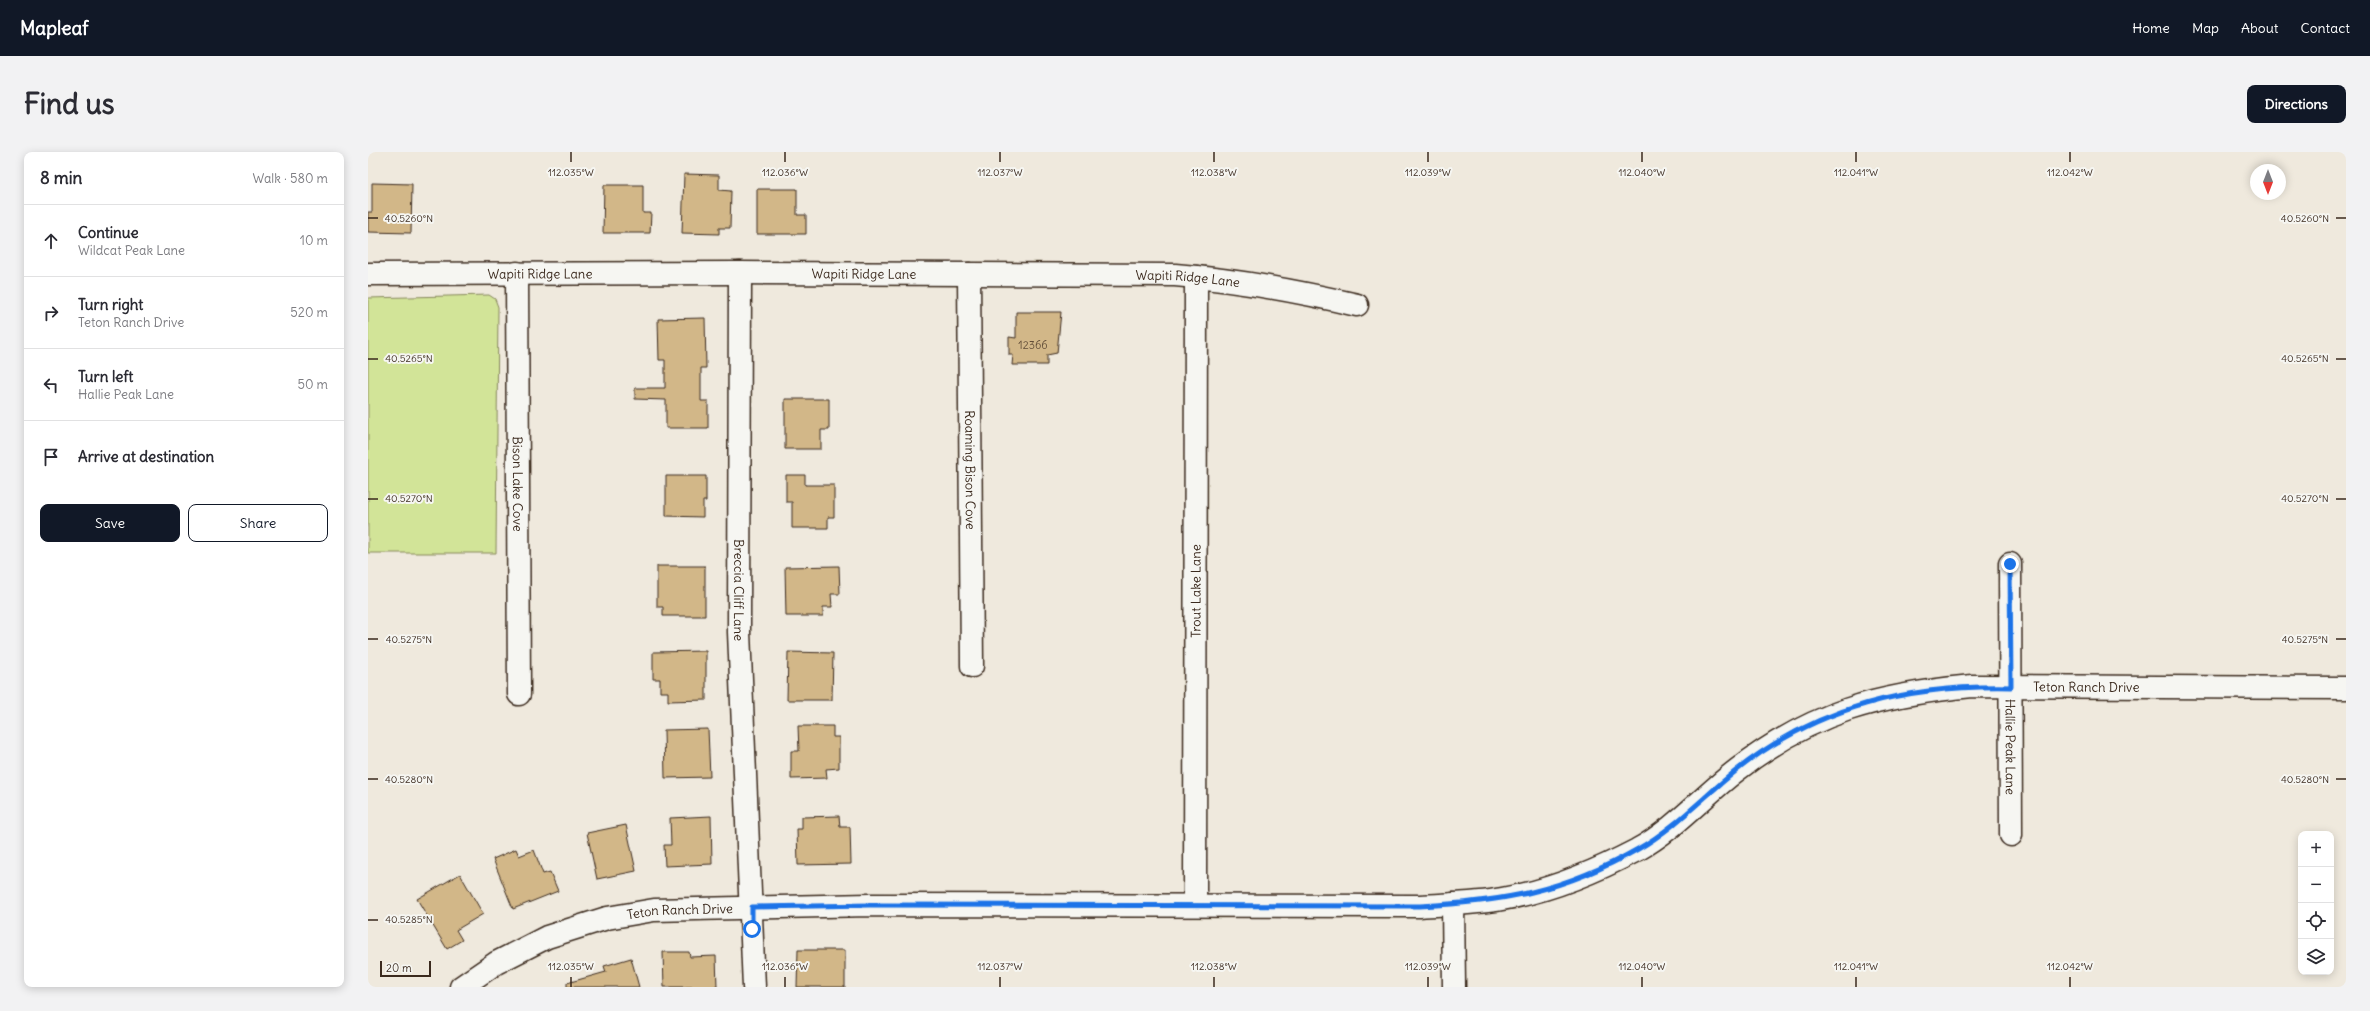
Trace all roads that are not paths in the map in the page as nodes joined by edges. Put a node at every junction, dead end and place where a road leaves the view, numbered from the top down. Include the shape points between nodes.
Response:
1 (740, 272) junction
2 (517, 273) junction
3 (368, 274) edge
4 (969, 274) junction
5 (1196, 277) junction
6 (1357, 305) dead end
7 (2010, 564) dead end
8 (972, 666) dead end
9 (2011, 687) junction
10 (2346, 688) edge
11 (519, 694) dead end
12 (2011, 835) dead end
13 (1453, 904) junction
14 (1195, 906) junction
15 (752, 907) junction
16 (461, 987) edge
17 (754, 987) edge
18 (1454, 987) edge

1 - 2 street, Wapiti Ridge Lane
1 - 4 street, Wapiti Ridge Lane
1 - 15 street, Breccia Cliff Lane via 739,632
2 - 3 street, Wapiti Ridge Lane
2 - 11 street, Bison Lake Cove
4 - 5 street, Wapiti Ridge Lane via 1121,274
4 - 8 street, Roaming Bison Cove
5 - 6 street, Wapiti Ridge Lane via 1301,293
5 - 14 street, Trout Lake Lane
7 - 9 street, Hallie Peak Lane
9 - 10 street, Teton Ranch Drive
9 - 12 street, Hallie Peak Lane
9 - 13 street, Teton Ranch Drive via 1972,686 1917,691 1883,698 1809,723 1750,761 1676,824 1638,849 1574,879 1529,894
13 - 14 street, Teton Ranch Drive
13 - 18 street
14 - 15 street, Teton Ranch Drive
15 - 16 street, Teton Ranch Drive via 667,909 606,918 547,937 518,951
15 - 17 street, Breccia Cliff Lane

